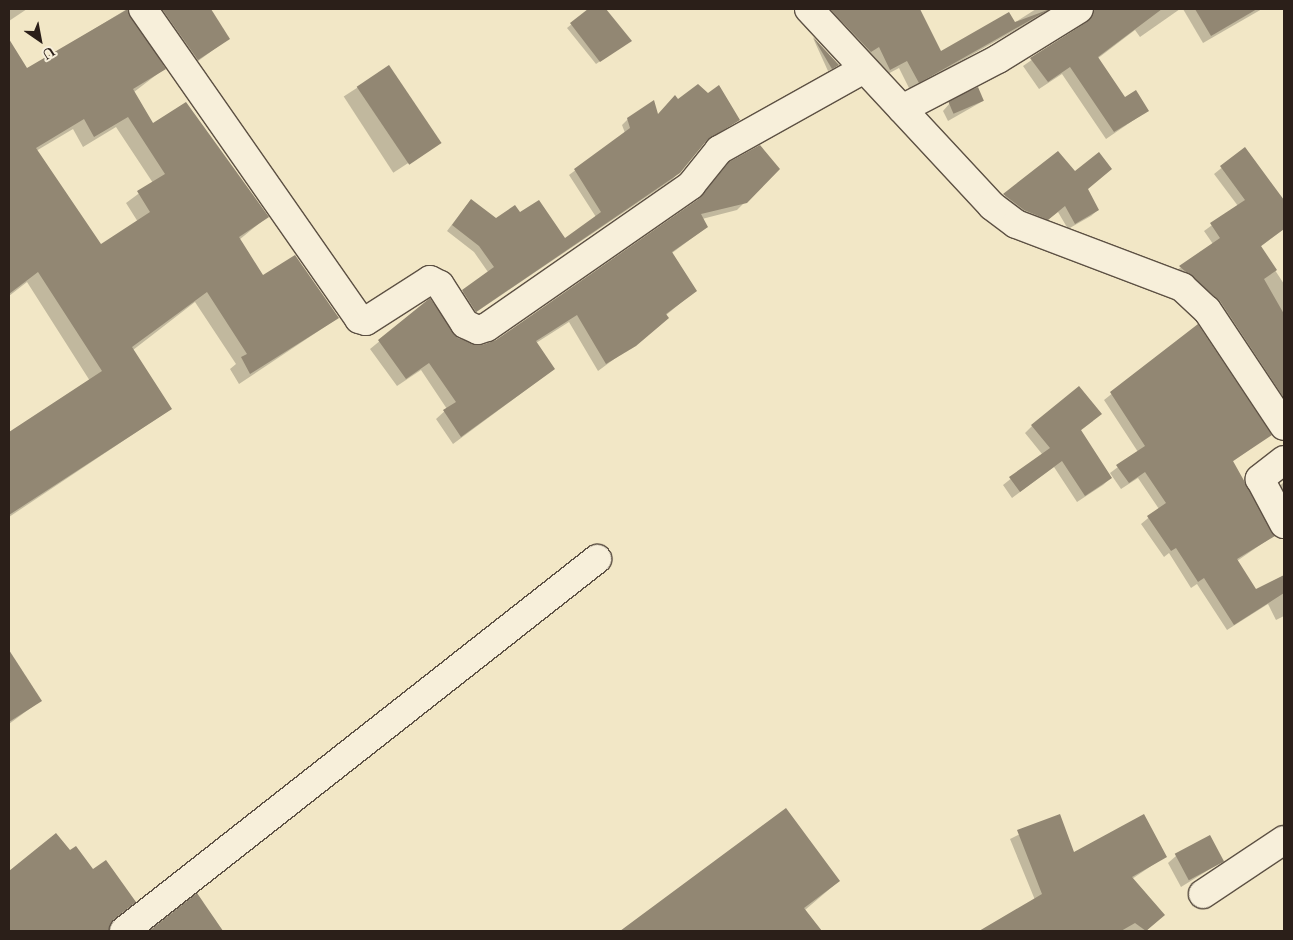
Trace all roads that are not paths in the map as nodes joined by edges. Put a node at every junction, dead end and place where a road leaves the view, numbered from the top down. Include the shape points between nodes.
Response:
1 (143, 9) edge
2 (809, 9) edge
3 (1078, 9) edge
4 (862, 70) junction
5 (902, 109) junction
6 (1284, 426) edge
7 (1284, 460) edge
8 (1284, 524) edge
9 (597, 560) dead end
10 (1284, 840) edge
11 (1203, 894) dead end
12 (124, 931) edge

1 - 4 street via 359,319 366,321 436,280 465,324 478,330 487,327 691,185 719,150
2 - 4 street
3 - 5 street via 1006,54
4 - 5 street
5 - 6 street via 992,206 1016,224 1182,287 1207,310
7 - 8 street via 1260,479
9 - 12 street
10 - 11 street

